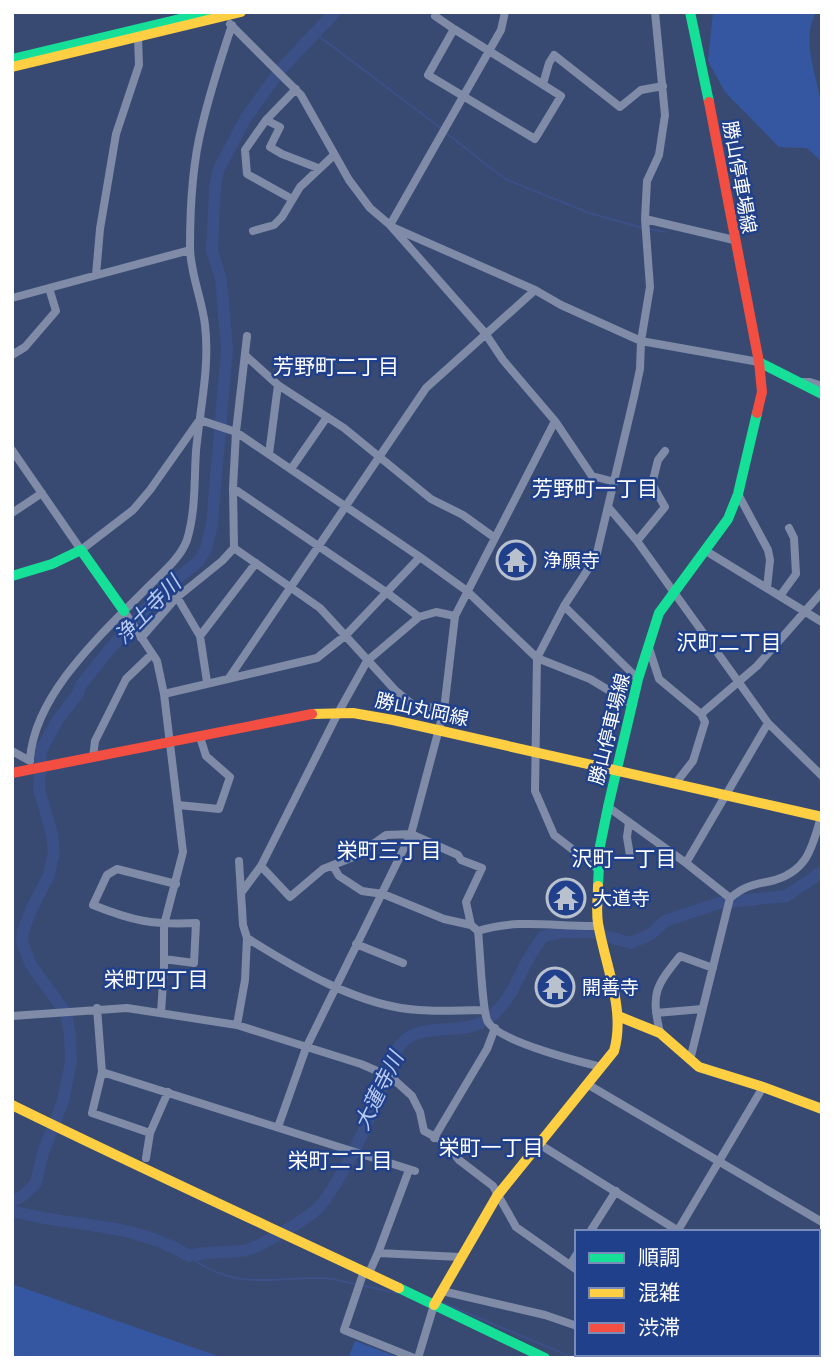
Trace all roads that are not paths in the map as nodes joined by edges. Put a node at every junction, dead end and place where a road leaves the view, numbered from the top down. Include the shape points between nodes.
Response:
1 (209, 12) edge
2 (241, 12) edge
3 (505, 12) edge
4 (655, 12) edge
5 (690, 12) edge
6 (435, 16) dead end
7 (225, 18) edge
8 (454, 29) junction
9 (138, 37) junction
10 (489, 50) junction
11 (12, 59) edge
12 (12, 67) edge
13 (543, 84) junction
14 (663, 86) junction
15 (296, 89) junction
16 (462, 97) junction
17 (266, 120) junction
18 (334, 155) junction
19 (318, 167) junction
20 (292, 199) junction
21 (645, 219) junction
22 (390, 225) junction
23 (253, 231) dead end
24 (734, 240) junction
25 (190, 250) junction
26 (96, 275) junction
27 (49, 288) junction
28 (535, 290) junction
29 (12, 298) edge
30 (485, 333) junction
31 (247, 336) dead end
32 (640, 341) junction
33 (12, 355) edge
34 (246, 356) junction
35 (759, 362) junction
36 (799, 382) junction
37 (278, 385) junction
38 (822, 386) edge
39 (822, 394) edge
40 (327, 417) junction
41 (200, 420) junction
42 (555, 421) junction
43 (234, 431) junction
44 (12, 450) edge
45 (665, 451) dead end
46 (269, 454) junction
47 (379, 455) junction
48 (291, 469) junction
49 (615, 482) junction
50 (233, 488) junction
51 (42, 493) junction
52 (738, 494) junction
53 (347, 507) junction
54 (610, 508) junction
55 (12, 513) edge
56 (789, 528) dead end
57 (495, 538) junction
58 (637, 541) junction
59 (319, 546) junction
60 (234, 548) junction
61 (81, 550) junction
62 (706, 551) junction
63 (420, 557) junction
64 (256, 563) junction
65 (12, 576) edge
66 (290, 587) junction
67 (767, 588) junction
68 (467, 591) junction
69 (386, 592) junction
70 (672, 592) junction
71 (822, 592) edge
72 (780, 596) junction
73 (177, 597) junction
74 (564, 606) junction
75 (124, 611) junction
76 (805, 611) junction
77 (455, 616) junction
78 (419, 617) junction
79 (822, 622) edge
80 (346, 635) junction
81 (141, 636) junction
82 (200, 636) junction
83 (649, 648) junction
84 (152, 654) junction
85 (537, 658) junction
86 (367, 661) junction
87 (229, 678) junction
88 (638, 679) junction
89 (206, 682) junction
90 (737, 682) junction
91 (164, 694) junction
92 (633, 705) junction
93 (444, 710) junction
94 (338, 712) junction
95 (701, 714) junction
96 (768, 723) junction
97 (439, 730) junction
98 (200, 737) junction
99 (170, 743) junction
100 (12, 751) edge
101 (536, 753) junction
102 (93, 757) junction
103 (30, 764) junction
104 (616, 772) junction
105 (12, 773) edge
106 (822, 776) edge
107 (675, 784) junction
108 (727, 797) junction
109 (178, 804) junction
110 (608, 807) junction
111 (822, 816) edge
112 (629, 822) junction
113 (411, 834) junction
114 (630, 856) dead end
115 (239, 861) dead end
116 (686, 863) junction
117 (261, 866) junction
118 (333, 866) junction
119 (599, 870) junction
120 (176, 884) junction
121 (241, 893) junction
122 (383, 894) junction
123 (730, 898) junction
124 (164, 925) junction
125 (471, 925) junction
126 (598, 926) junction
127 (478, 931) junction
128 (247, 938) junction
129 (356, 944) junction
130 (164, 958) junction
131 (403, 964) dead end
132 (713, 968) junction
133 (335, 986) junction
134 (95, 1009) junction
135 (702, 1009) junction
136 (484, 1010) junction
137 (161, 1013) junction
138 (656, 1013) junction
139 (12, 1016) edge
140 (618, 1016) junction
141 (237, 1025) junction
142 (495, 1028) junction
143 (660, 1033) junction
144 (306, 1048) junction
145 (690, 1060) junction
146 (601, 1068) junction
147 (102, 1072) junction
148 (587, 1084) junction
149 (763, 1087) junction
150 (168, 1092) junction
151 (12, 1105) edge
152 (822, 1110) edge
153 (278, 1127) junction
154 (150, 1133) junction
155 (434, 1138) junction
156 (539, 1144) junction
157 (146, 1158) dead end
158 (719, 1163) junction
159 (616, 1191) junction
160 (497, 1196) junction
161 (822, 1222) edge
162 (591, 1230) edge
163 (676, 1230) edge
164 (679, 1230) edge
165 (378, 1253) junction
166 (460, 1257) junction
167 (573, 1267) edge
168 (367, 1272) junction
169 (442, 1291) junction
170 (434, 1305) junction
171 (575, 1325) edge
172 (520, 1352) edge
173 (416, 1358) edge
174 (545, 1358) edge

1 - 11 main road
2 - 7 main road
3 - 10 street
4 - 14 street
5 - 24 main road, 勝山停車場線
6 - 8 street
7 - 9 main road
7 - 15 street
7 - 25 street via 194,170
8 - 10 street
8 - 16 street via 428,75
9 - 12 main road
9 - 26 street via 139,65 116,134
10 - 13 street
10 - 16 street
13 - 14 street via 554,55 620,107 640,90
13 - 16 street via 561,96 535,139
14 - 21 street via 665,115 659,155 647,181
15 - 17 street
15 - 18 street
16 - 22 street
17 - 19 street via 280,127 270,147
17 - 20 street via 245,150 247,174
18 - 19 street
18 - 22 street via 370,208
19 - 20 street
20 - 23 street via 274,225
21 - 24 street
21 - 32 street via 650,287
22 - 28 street
22 - 30 street
24 - 35 main road, 勝山停車場線
25 - 26 street
25 - 41 street via 208,352
26 - 27 street
27 - 29 street
27 - 33 street via 56,311 25,347
28 - 30 street
28 - 32 street
30 - 42 street
30 - 47 street via 426,388
31 - 34 street
32 - 35 street
32 - 49 street via 636,388
34 - 37 street
34 - 43 street
35 - 36 main road
35 - 52 main road, 勝山停車場線 via 762,392
36 - 38 street
36 - 39 main road
37 - 40 street
37 - 46 street
40 - 47 street
40 - 48 street
41 - 43 street
41 - 61 street via 133,510
41 - 75 street via 194,506 186,541 167,569
42 - 49 street via 593,476
42 - 57 street
43 - 46 street
43 - 50 street
44 - 51 street
45 - 58 street via 657,460 652,485 665,507
46 - 48 street
47 - 53 street
47 - 57 street via 431,499
48 - 53 street
49 - 54 street
50 - 59 street
50 - 60 street
51 - 55 street
51 - 61 street
52 - 62 main road, 勝山停車場線 via 728,519
52 - 67 street via 768,550
53 - 59 street
53 - 63 street
54 - 58 street
54 - 74 street via 596,557
56 - 72 street via 796,574
57 - 68 street
58 - 70 street
59 - 66 street
59 - 69 street
60 - 64 street
60 - 73 street
61 - 65 main road
61 - 75 main road
62 - 67 street
62 - 70 main road, 勝山停車場線
63 - 68 street
63 - 69 street
64 - 66 street
64 - 82 street
66 - 80 street via 320,608
66 - 87 street
67 - 72 street
68 - 77 street
68 - 85 street
69 - 78 street
69 - 80 street
70 - 83 main road, 勝山停車場線 via 659,613
70 - 90 street
71 - 76 street
72 - 76 street
73 - 81 street
73 - 82 street
74 - 85 street
74 - 88 street
75 - 81 street
75 - 103 street via 63,679 38,723
76 - 79 street
76 - 90 street
77 - 78 street via 436,612
77 - 93 street
78 - 86 street
80 - 86 street
80 - 87 street via 317,658
81 - 84 street
82 - 89 street
83 - 88 main road, 勝山停車場線
83 - 95 street via 659,678
84 - 91 street
84 - 102 street via 126,679 95,741
85 - 92 street via 590,679
85 - 101 street
86 - 93 street via 412,704
86 - 94 street
87 - 89 street
88 - 92 main road, 勝山停車場線
89 - 91 street
90 - 95 street
90 - 96 street
91 - 99 street
92 - 104 main road, 勝山停車場線
93 - 97 street
94 - 97 main road, 勝山丸岡線
94 - 98 main road, 勝山丸岡線
94 - 117 street
95 - 107 street via 705,722 693,761
96 - 106 street
96 - 108 street
97 - 101 main road, 勝山丸岡線
97 - 113 street
98 - 99 main road, 勝山丸岡線
98 - 109 street via 206,756 230,777 219,809
99 - 102 main road, 勝山丸岡線
99 - 109 street
100 - 103 street
101 - 104 main road, 勝山丸岡線
101 - 119 street via 535,791 554,835
102 - 103 main road, 勝山丸岡線
103 - 105 main road, 勝山丸岡線
104 - 107 main road, 勝山丸岡線
104 - 110 main road, 勝山停車場線
107 - 108 main road, 勝山丸岡線
108 - 111 main road, 勝山丸岡線
108 - 116 street
109 - 120 street via 183,852
110 - 112 street
110 - 119 main road, 勝山停車場線
111 - 123 street via 799,869 745,886
112 - 114 street
112 - 116 street
113 - 118 street via 386,835
113 - 122 street
113 - 125 street via 482,868 466,902
115 - 121 street
116 - 123 street
117 - 118 street via 289,897
117 - 121 street
118 - 122 street via 339,876 362,891
119 - 126 main road, 勝山停車場線
120 - 124 street
120 - 124 street via 117,869 107,875 93,905 129,919
121 - 128 street
122 - 125 street
122 - 129 street
123 - 132 street
124 - 130 street
124 - 130 street via 195,923 194,963
125 - 127 street
126 - 127 street via 536,922
126 - 140 main road, 勝山停車場線
127 - 136 street
128 - 133 street
128 - 141 street
129 - 131 street
129 - 133 street
130 - 137 street
132 - 135 street
132 - 138 street via 680,956 659,982
133 - 136 street via 417,1010
133 - 144 street
134 - 137 street
134 - 139 street
134 - 147 street
135 - 138 street
135 - 145 street
136 - 142 street
137 - 141 street
138 - 143 street
140 - 143 main road
140 - 146 main road, 勝山停車場線 via 614,1051
141 - 144 street
142 - 146 street via 507,1037
142 - 155 street
143 - 145 main road
144 - 153 street
144 - 155 street via 391,1077 412,1096 424,1131
145 - 149 main road
146 - 148 main road, 勝山停車場線
147 - 150 street
147 - 154 street via 92,1113
148 - 156 main road, 勝山停車場線
148 - 158 street
149 - 152 main road
149 - 158 street
150 - 153 street
150 - 154 street
151 - 168 main road
153 - 165 street via 412,1170
154 - 157 street
155 - 160 street via 445,1142 459,1160 493,1186
156 - 159 street
156 - 160 main road, 勝山停車場線
158 - 161 street
158 - 164 street
159 - 162 street
159 - 163 street
160 - 166 main road, 勝山停車場線
160 - 167 street via 516,1227
165 - 166 street
165 - 168 street
166 - 169 main road, 勝山停車場線
168 - 170 main road
168 - 173 street via 344,1330
169 - 170 main road, 勝山停車場線
169 - 171 street
170 - 172 main road
170 - 173 street
172 - 174 main road

